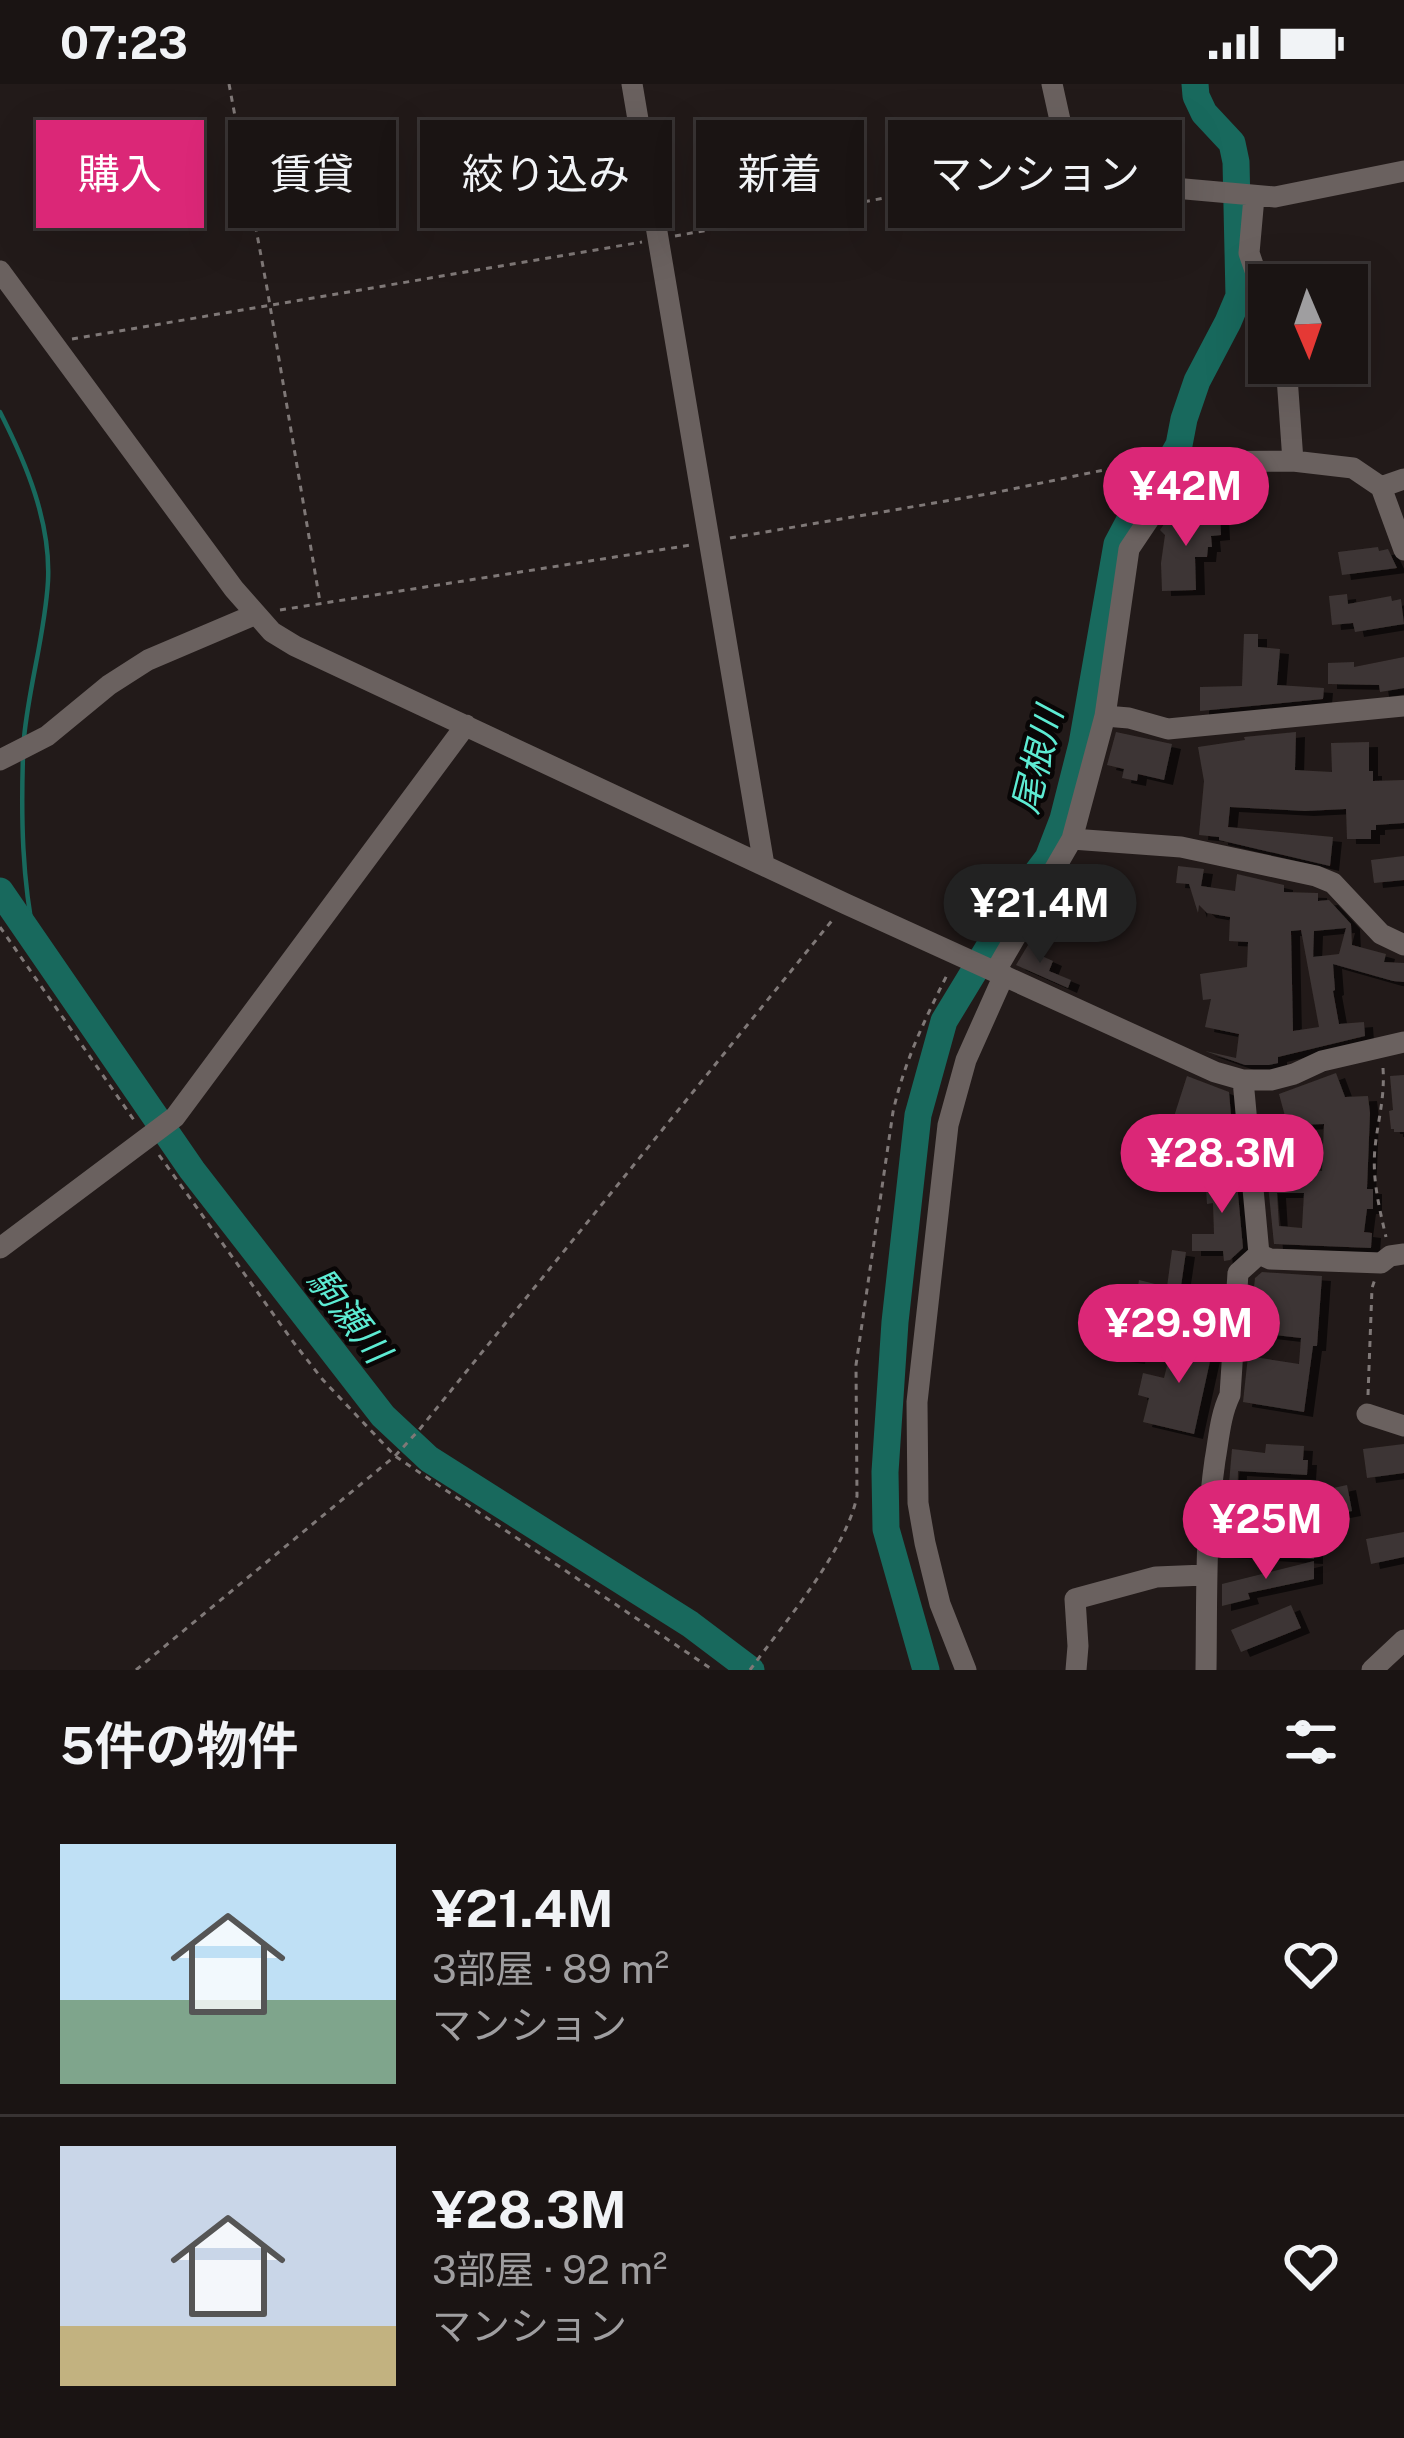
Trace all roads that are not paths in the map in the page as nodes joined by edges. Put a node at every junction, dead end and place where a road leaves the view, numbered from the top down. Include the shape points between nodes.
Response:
1 (632, 84) edge
2 (1052, 84) edge
3 (1404, 171) edge
4 (1254, 197) junction
5 (1254, 264) edge
6 (0, 271) edge
7 (1288, 384) edge
8 (1188, 461) junction
9 (1293, 461) junction
10 (1144, 462) road end
11 (1404, 479) edge
12 (1381, 488) junction
13 (1404, 550) edge
14 (254, 615) junction
15 (1404, 706) edge
16 (1106, 716) junction
17 (466, 725) junction
18 (11, 753) edge
19 (1072, 839) junction
20 (764, 865) junction
21 (1404, 945) edge
22 (996, 972) junction
23 (1393, 1044) edge
24 (1243, 1080) junction
25 (0, 1248) edge
26 (1258, 1254) junction
27 (1392, 1258) edge
28 (1367, 1414) road end
29 (1404, 1426) edge
30 (1205, 1575) junction
31 (1404, 1640) edge
32 (966, 1670) edge
33 (1076, 1670) edge
34 (1206, 1670) edge
35 (1372, 1670) edge

1 - 20 street
2 - 4 street via 1073,179
3 - 4 street
4 - 5 street
6 - 14 street
7 - 9 street
8 - 9 street
8 - 10 street
8 - 16 street via 1129,549
9 - 12 street via 1353,468
11 - 12 street
12 - 13 street
14 - 17 street via 295,646
14 - 18 street via 148,661
15 - 16 street via 1168,729
16 - 19 street
17 - 20 street
17 - 25 street via 175,1117
19 - 21 street via 1181,848 1316,876
19 - 22 street
20 - 22 street
22 - 24 street
22 - 32 street via 948,1125 916,1402 925,1543
23 - 24 street via 1294,1074
24 - 26 street
26 - 27 street
26 - 30 street via 1238,1274
28 - 29 street
30 - 33 street via 1156,1577 1075,1599
30 - 34 street
31 - 35 street

